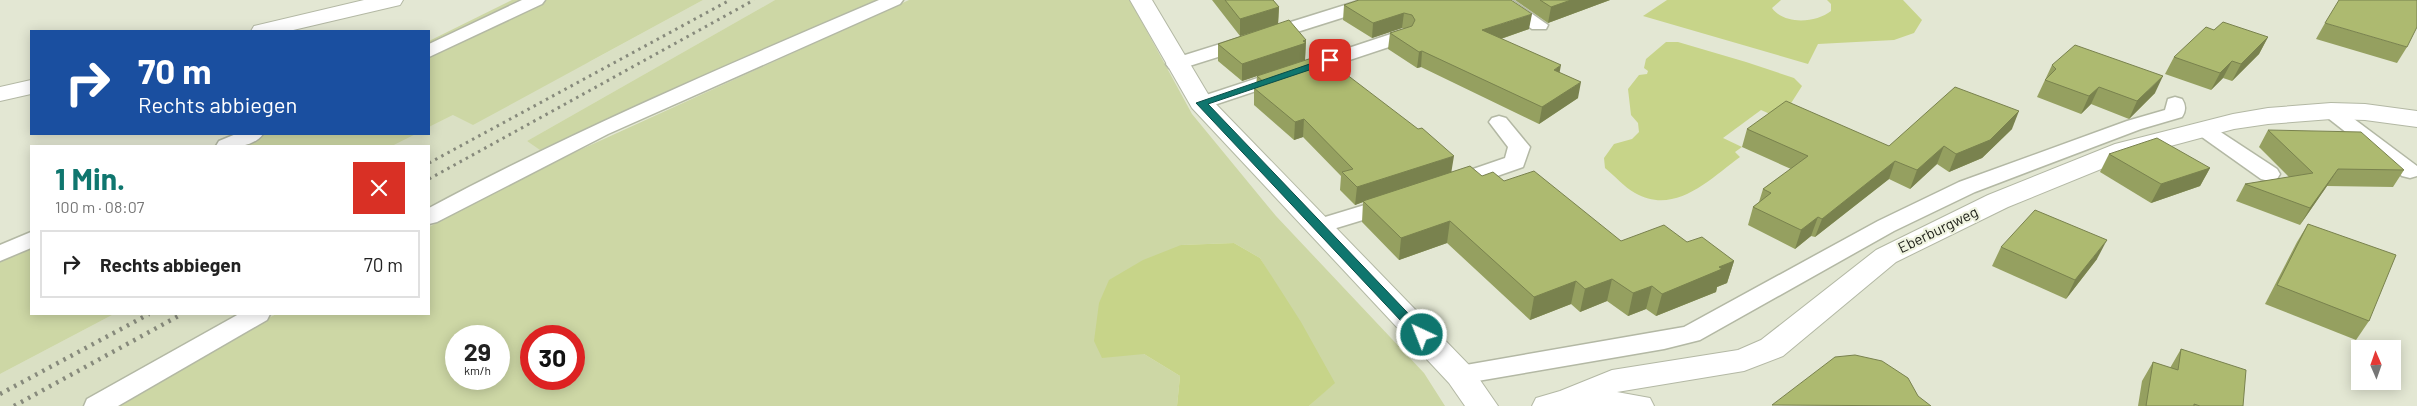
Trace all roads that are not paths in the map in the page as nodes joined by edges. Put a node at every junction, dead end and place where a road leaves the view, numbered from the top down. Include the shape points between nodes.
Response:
1 (392, 0) edge
2 (536, 0) edge
3 (894, 0) edge
4 (1141, 0) edge
5 (1380, 0) edge
6 (1499, 0) edge
7 (1539, 25) dead end
8 (266, 30) edge
9 (1404, 36) edge
10 (430, 51) edge
11 (1176, 64) junction
12 (30, 87) edge
13 (0, 94) edge
14 (1201, 103) junction
15 (2174, 103) dead end
16 (2331, 112) junction
17 (2417, 119) edge
18 (1499, 122) dead end
19 (2206, 131) junction
20 (251, 135) edge
21 (229, 145) edge
22 (2410, 171) dead end
23 (2269, 174) dead end
24 (430, 216) edge
25 (1320, 226) junction
26 (30, 239) edge
27 (0, 254) edge
28 (256, 315) edge
29 (1460, 375) junction
30 (1559, 403) edge
31 (98, 406) edge
32 (1482, 406) edge
33 (1638, 406) edge

1 - 8 street
2 - 10 lane
3 - 24 lane via 704,82
4 - 11 street
5 - 11 lane
6 - 7 lane
9 - 14 lane
11 - 14 street
12 - 13 street
14 - 25 street
15 - 29 lane via 2175,113 2134,124 1968,187 1886,226 1690,334
16 - 17 street, Eberburgweg via 2365,112
16 - 19 street, Eberburgweg via 2268,116
16 - 22 lane
18 - 25 lane via 1519,147 1515,162
19 - 23 lane
19 - 30 street, Eberburgweg via 2124,150 1945,226 1886,256 1772,348 1744,360 1612,381
20 - 21 lane
25 - 29 street
26 - 27 lane
28 - 31 lane
29 - 32 street
30 - 33 street, Eberburgweg

